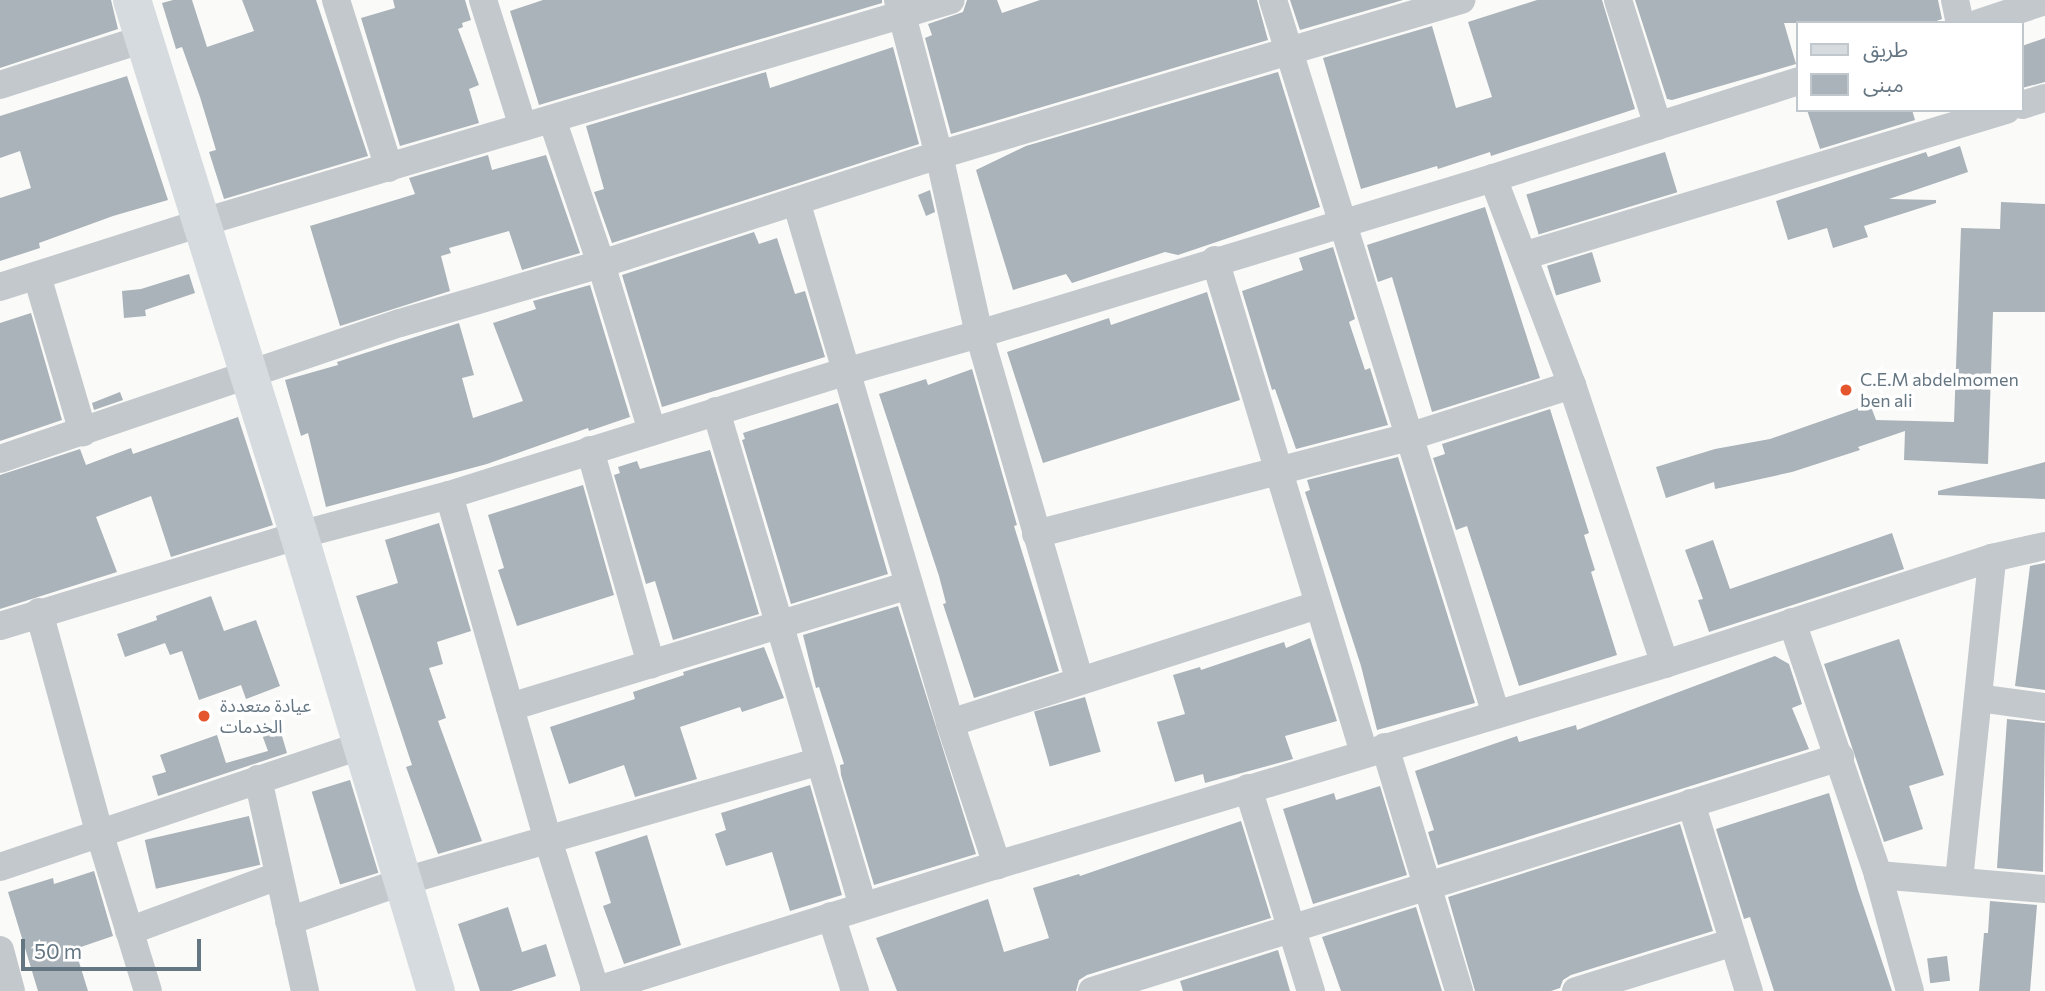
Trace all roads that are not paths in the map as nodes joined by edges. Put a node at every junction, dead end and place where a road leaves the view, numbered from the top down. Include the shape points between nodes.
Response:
1 (132, 0) edge
2 (336, 0) edge
3 (483, 0) edge
4 (951, 0) edge
5 (1273, 0) edge
6 (1461, 0) edge
7 (1618, 0) edge
8 (1955, 0) edge
9 (2045, 1) edge
10 (901, 7) edge
11 (1960, 21) edge
12 (1985, 21) edge
13 (143, 39) junction
14 (1289, 52) junction
15 (1797, 80) edge
16 (0, 85) edge
17 (2045, 98) edge
18 (2024, 104) edge
19 (1993, 112) edge
20 (552, 119) junction
21 (1932, 121) edge
22 (1658, 126) junction
23 (523, 127) junction
24 (939, 155) junction
25 (389, 168) junction
26 (1493, 178) junction
27 (796, 201) junction
28 (1343, 221) junction
29 (200, 222) junction
30 (1523, 256) junction
31 (1214, 260) junction
32 (601, 264) junction
33 (37, 276) junction
34 (0, 287) edge
35 (979, 334) junction
36 (845, 372) junction
37 (248, 374) junction
38 (1572, 385) junction
39 (716, 411) junction
40 (652, 431) junction
41 (83, 432) junction
42 (1410, 436) junction
43 (590, 450) junction
44 (0, 459) edge
45 (1277, 471) junction
46 (449, 495) junction
47 (1035, 534) junction
48 (299, 535) junction
49 (2045, 546) edge
50 (1992, 558) junction
51 (909, 585) junction
52 (1318, 605) junction
53 (39, 612) junction
54 (1792, 622) junction
55 (778, 625) junction
56 (0, 626) edge
57 (651, 664) junction
58 (1665, 664) junction
59 (1079, 679) junction
60 (1978, 698) junction
61 (510, 707) junction
62 (2045, 707) edge
63 (1496, 714) junction
64 (950, 723) junction
65 (362, 745) junction
66 (1374, 750) junction
67 (1840, 757) junction
68 (820, 761) junction
69 (258, 779) junction
70 (1248, 788) junction
71 (1691, 803) junction
72 (99, 832) junction
73 (548, 840) junction
74 (997, 864) junction
75 (0, 867) edge
76 (1878, 875) junction
77 (278, 876) junction
78 (1959, 880) junction
79 (401, 882) junction
80 (1425, 886) junction
81 (2045, 889) edge
82 (863, 906) junction
83 (831, 916) junction
84 (289, 920) junction
85 (1292, 928) junction
86 (129, 931) junction
87 (1734, 942) junction
88 (0, 950) edge
89 (1153, 982) edge
90 (1593, 989) edge
91 (11, 991) edge
92 (148, 991) edge
93 (305, 991) edge
94 (436, 991) edge
95 (596, 991) edge
96 (855, 991) edge
97 (1092, 991) edge
98 (1311, 991) edge
99 (1459, 991) edge
100 (1749, 991) edge
101 (1910, 991) edge

1 - 13 street
2 - 25 street
3 - 23 street
4 - 10 street
5 - 14 street
6 - 14 street
7 - 22 street
8 - 11 street
9 - 12 street
10 - 20 street
10 - 24 street
13 - 16 street
13 - 29 street
14 - 24 street
14 - 28 street
15 - 22 street
17 - 18 street
19 - 21 street
20 - 23 street
20 - 32 street
21 - 30 street
22 - 26 street
23 - 25 street
24 - 27 street
24 - 35 street
25 - 29 street
26 - 28 street
26 - 30 street
27 - 32 street
27 - 36 street
28 - 31 street
28 - 42 street
29 - 33 street
29 - 37 street
30 - 38 street
31 - 35 street
31 - 45 street
32 - 37 street
32 - 40 street
33 - 34 street
33 - 41 street
35 - 36 street
35 - 47 street
36 - 39 street
36 - 51 street
37 - 41 street
37 - 48 street
38 - 42 street
38 - 58 street
39 - 40 street
39 - 55 street
40 - 43 street
41 - 44 street
42 - 45 street
42 - 63 street
43 - 46 street
43 - 57 street
45 - 47 street
45 - 52 street
46 - 48 street
46 - 61 street
47 - 59 street
48 - 53 street
48 - 65 street
49 - 50 street
50 - 54 street
50 - 60 street
51 - 55 street
51 - 64 street
52 - 59 street
52 - 66 street
53 - 56 street
53 - 72 street
54 - 58 street
54 - 67 street
55 - 57 street
55 - 68 street
57 - 61 street
58 - 63 street
59 - 64 street
60 - 62 street
60 - 78 street
61 - 73 street
63 - 66 street
64 - 74 street
65 - 69 street
65 - 79 street
66 - 70 street
66 - 80 street
67 - 71 street
67 - 76 street
68 - 73 street
68 - 82 street
69 - 72 street
69 - 77 street
70 - 74 street
70 - 85 street
71 - 80 street
71 - 87 street
72 - 75 street
72 - 86 street
73 - 79 street
73 - 95 street
74 - 82 street
76 - 78 street
76 - 101 street
77 - 84 street
77 - 86 street
78 - 81 street
79 - 84 street
79 - 94 street
80 - 85 street
80 - 99 street
82 - 83 street
83 - 95 street
83 - 96 street
84 - 93 street
85 - 89 street
85 - 98 street
86 - 92 street
87 - 90 street
87 - 100 street
88 - 91 street
89 - 97 street

